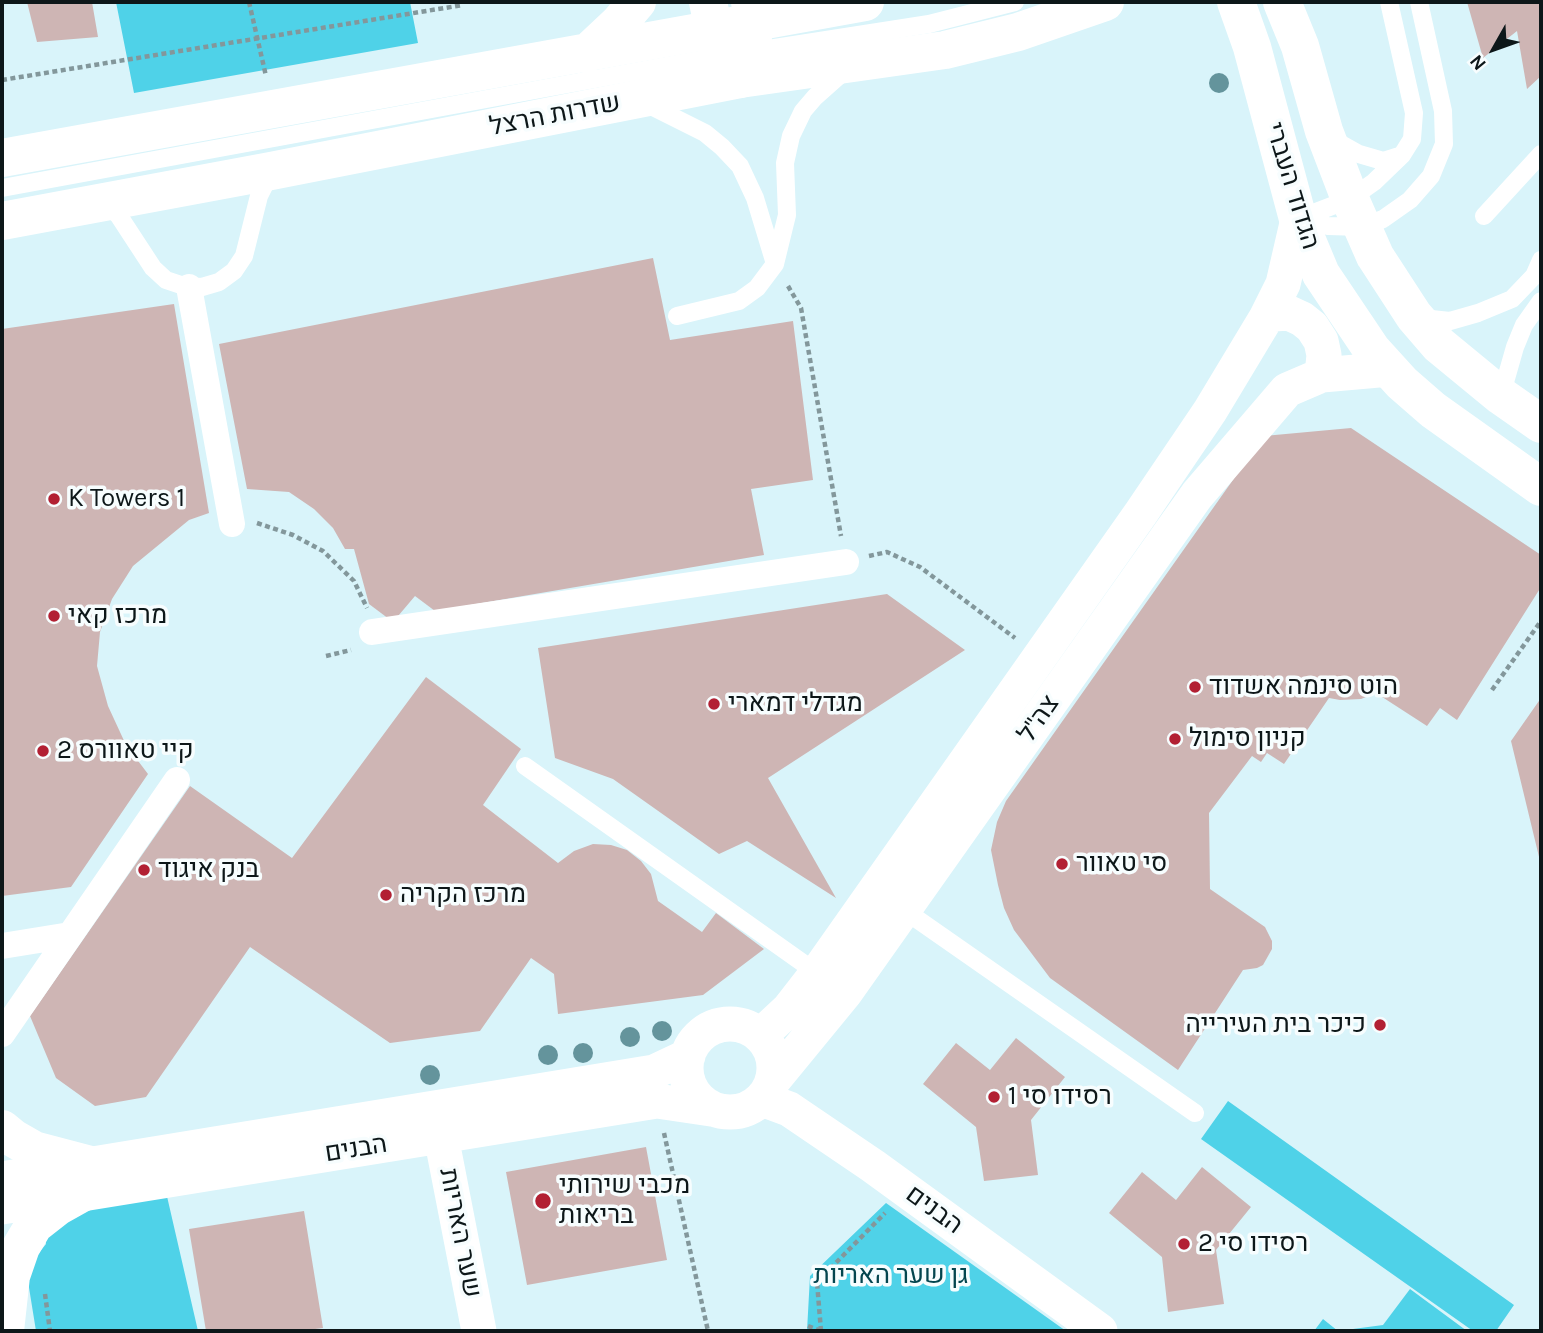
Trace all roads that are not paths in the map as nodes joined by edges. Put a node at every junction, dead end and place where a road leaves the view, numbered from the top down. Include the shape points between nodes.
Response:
1 (637, 2) edge
2 (865, 2) edge
3 (1015, 2) edge
4 (1105, 2) edge
5 (1236, 2) edge
6 (1282, 2) edge
7 (1389, 2) edge
8 (1419, 2) edge
9 (734, 34) edge
10 (586, 54) junction
11 (857, 62) junction
12 (635, 99) junction
13 (1324, 131) junction
14 (1541, 153) edge
15 (1402, 155) junction
16 (2, 158) edge
17 (331, 160) junction
18 (271, 172) junction
19 (65, 177) junction
20 (2, 188) edge
21 (105, 202) junction
22 (1356, 213) junction
23 (1484, 216) dead end
24 (1298, 219) junction
25 (2, 221) edge
26 (1541, 260) edge
27 (775, 264) junction
28 (190, 286) junction
29 (1541, 301) edge
30 (677, 316) dead end
31 (1414, 316) junction
32 (1266, 318) junction
33 (1390, 369) junction
34 (1322, 375) junction
35 (1501, 396) junction
36 (1541, 425) edge
37 (1541, 487) edge
38 (232, 524) road end
39 (846, 562) road end
40 (372, 632) road end
41 (525, 766) dead end
42 (177, 779) dead end
43 (904, 910) junction
44 (69, 935) junction
45 (2, 946) edge
46 (817, 973) junction
47 (2, 1034) edge
48 (760, 1035) junction
49 (688, 1056) junction
50 (767, 1091) junction
51 (711, 1109) junction
52 (1195, 1113) dead end
53 (2, 1129) edge
54 (441, 1136) junction
55 (2, 1179) edge
56 (87, 1179) junction
57 (2, 1207) edge
58 (5, 1331) edge
59 (480, 1331) edge
60 (1100, 1331) edge

1 - 10 main road
2 - 9 main road, שדרות הרצל
3 - 9 lane via 929,24
4 - 11 main road, שדרות הרצל via 983,42
5 - 24 main road, הגדוד העברי
6 - 13 main road, הגדוד העברי
7 - 15 lane via 1414,113 1412,139
8 - 22 lane via 1443,111 1444,144 1431,176 1410,200 1383,219
9 - 10 main road, שדרות הרצל
9 - 11 main road, שדרות הרצל
9 - 12 main road, שדרות הרצל
9 - 19 lane
10 - 16 main road, שדרות הרצל
11 - 27 lane via 815,97 796,123 785,163 787,215
12 - 17 main road, שדרות הרצל
12 - 27 lane via 705,134 740,166
13 - 15 lane via 1359,154 1383,161
13 - 22 main road, הגדוד העברי
14 - 23 lane
15 - 22 lane via 1374,182
17 - 18 main road, שדרות הרצל
17 - 19 lane
18 - 21 main road, שדרות הרצל
18 - 28 lane via 238,265 219,282
19 - 20 lane
21 - 25 main road, שדרות הרצל
21 - 28 lane via 153,268 166,280
22 - 24 lane
22 - 24 lane via 1328,226
22 - 31 main road, הגדוד העברי via 1375,256
24 - 32 street, צה"ל via 1283,284
24 - 33 main road, הגדוד העברי via 1321,274
26 - 31 lane via 1534,276 1512,299 1450,321
27 - 30 lane via 757,288 738,301
28 - 38 street
29 - 35 lane via 1524,325
31 - 35 main road, הגדוד העברי via 1439,345
32 - 34 street via 1289,313 1312,327 1324,355
32 - 46 street, צה"ל via 1210,411
33 - 34 street, צה"ל
33 - 37 main road, הגדוד העברי via 1433,410
34 - 43 street, צה"ל via 1287,390 1197,495
35 - 36 main road, הגדוד העברי
39 - 40 street
41 - 46 lane
42 - 44 street
43 - 50 street, צה"ל
43 - 52 lane
44 - 45 street
44 - 47 street
46 - 48 street, צה"ל via 789,1009
48 - 49 street via 737,1024 724,1024 701,1035
48 - 50 street via 773,1057
49 - 51 street via 686,1068 693,1092
49 - 56 street, הבנים via 654,1072
50 - 51 street via 754,1106 733,1113
50 - 60 street, הבנים
51 - 54 street, הבנים via 657,1101
53 - 56 main road
54 - 56 street, הבנים
54 - 59 street, שער האריות
55 - 56 street, הבנים
56 - 57 street, הבנים
56 - 58 main road via 34,1225 21,1247 11,1276

